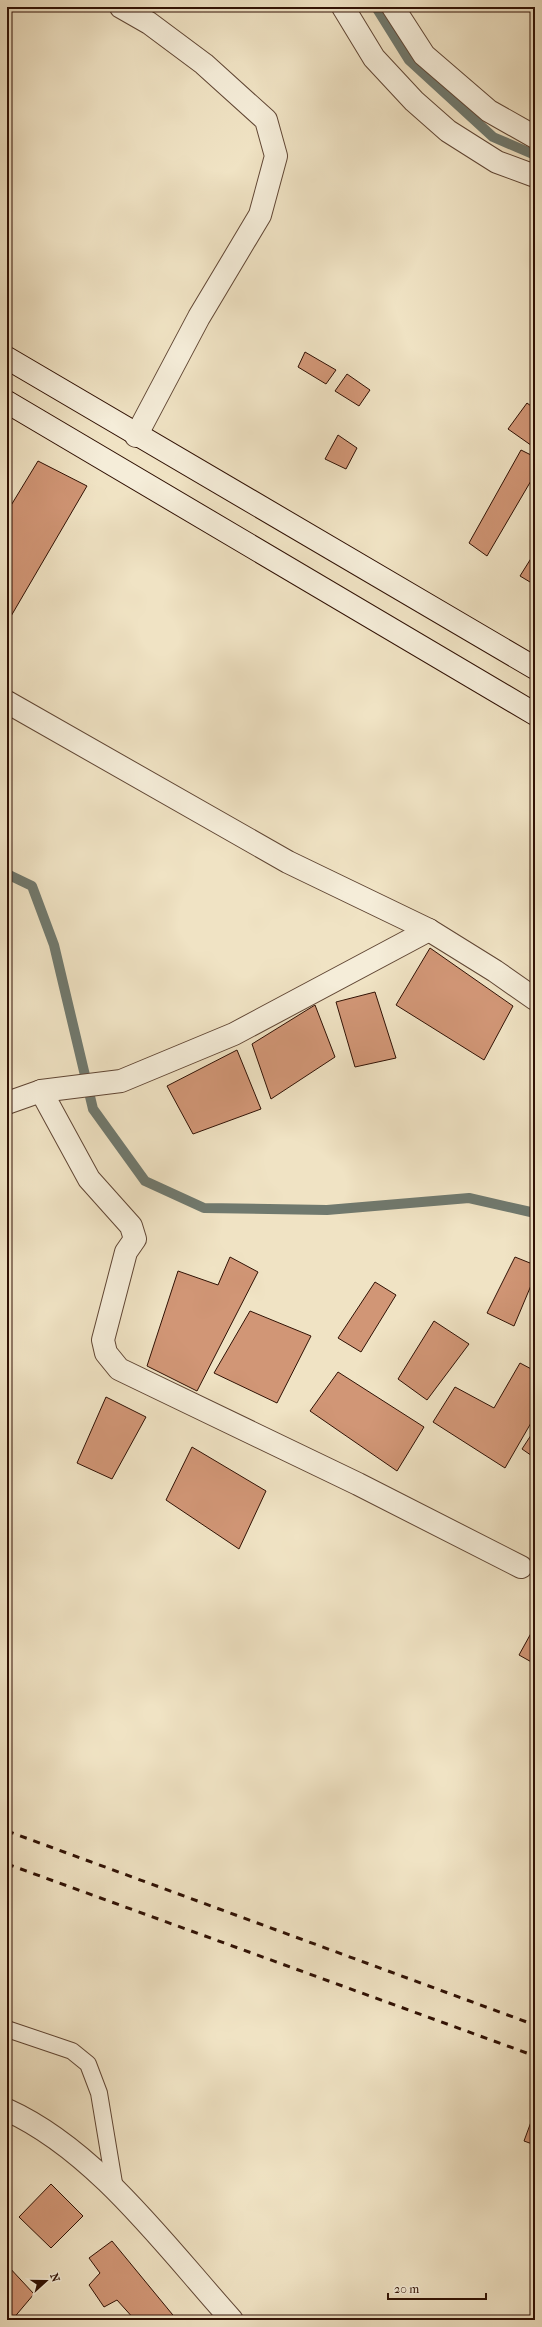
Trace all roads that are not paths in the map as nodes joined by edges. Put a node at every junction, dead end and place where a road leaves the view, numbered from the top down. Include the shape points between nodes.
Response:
1 (121, 7) edge
2 (343, 7) edge
3 (393, 7) edge
4 (535, 137) edge
5 (535, 176) edge
6 (7, 358) edge
7 (7, 402) edge
8 (136, 436) junction
9 (535, 668) edge
10 (7, 702) edge
11 (535, 714) edge
12 (429, 930) junction
13 (535, 1000) edge
14 (51, 1090) junction
15 (7, 1103) edge
16 (521, 1567) dead end
17 (7, 2029) edge
18 (7, 2110) edge
19 (115, 2189) junction
20 (232, 2320) edge

1 - 8 street via 149,23 204,64 266,120 276,156 260,215 199,317
2 - 5 street via 374,58 448,131 497,162
3 - 4 street via 424,55 489,111
6 - 8 street
7 - 11 street
8 - 9 street
10 - 12 street via 288,862
12 - 13 street via 495,971
12 - 14 street via 234,1034 121,1081
14 - 15 street
14 - 16 street via 89,1179 132,1226 135,1239 126,1252 103,1340 106,1353 119,1369 358,1484
17 - 19 lane via 72,2051 88,2064 100,2093
18 - 19 street via 23,2117 65,2144
19 - 20 street

